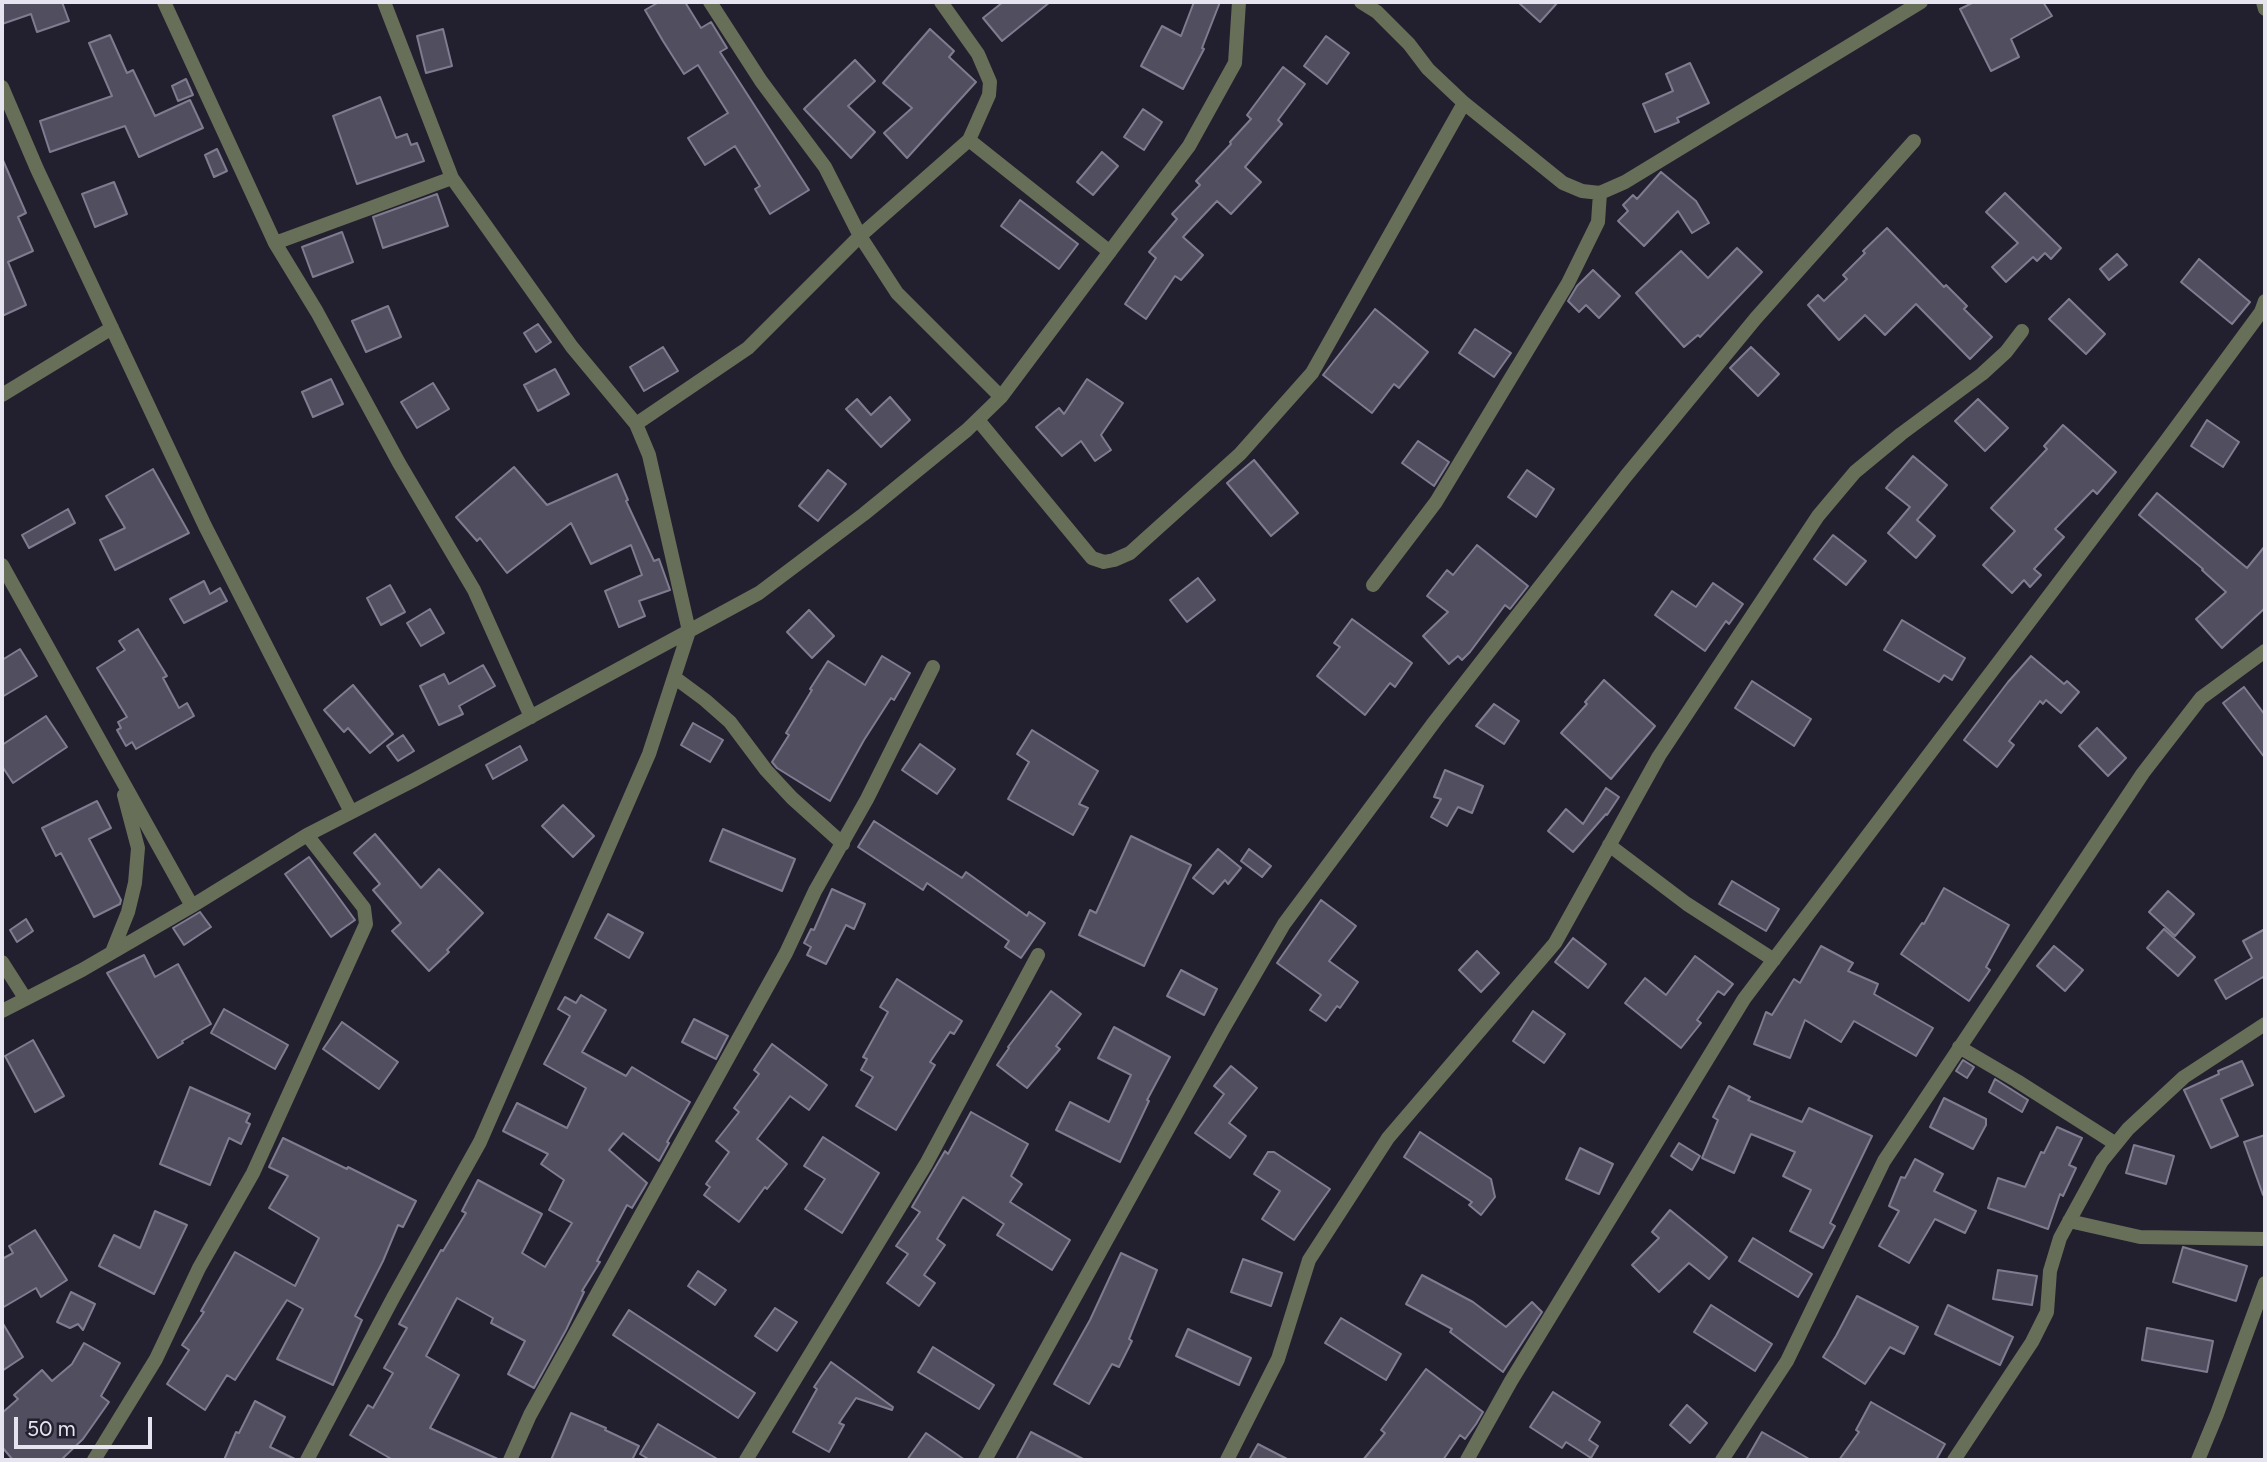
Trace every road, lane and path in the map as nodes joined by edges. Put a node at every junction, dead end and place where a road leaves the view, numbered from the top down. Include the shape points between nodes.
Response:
1 (164, 2) edge
2 (384, 2) edge
3 (710, 2) edge
4 (941, 2) edge
5 (1240, 2) edge
6 (1361, 2) edge
7 (1921, 2) edge
8 (2263, 2) edge
9 (2265, 9) edge
10 (2, 87) edge
11 (1464, 103) junction
12 (969, 140) junction
13 (1914, 141) dead end
14 (452, 178) junction
15 (1600, 193) junction
16 (860, 236) junction
17 (275, 243) junction
18 (1110, 252) junction
19 (2265, 301) edge
20 (112, 328) junction
21 (2022, 331) dead end
22 (2, 395) edge
23 (1002, 397) junction
24 (978, 420) junction
25 (636, 424) junction
26 (2, 565) edge
27 (1373, 585) dead end
28 (690, 631) junction
29 (2265, 651) edge
30 (933, 667) dead end
31 (674, 677) junction
32 (531, 717) junction
33 (120, 777) junction
34 (351, 812) junction
35 (307, 835) junction
36 (843, 845) junction
37 (1609, 845) junction
38 (192, 906) junction
39 (112, 952) junction
40 (1038, 955) dead end
41 (1774, 960) junction
42 (2, 962) edge
43 (25, 998) junction
44 (2, 1011) edge
45 (2265, 1024) edge
46 (1959, 1048) junction
47 (2116, 1144) junction
48 (2069, 1221) junction
49 (2265, 1239) edge
50 (2265, 1283) edge
51 (94, 1460) edge
52 (307, 1460) edge
53 (510, 1460) edge
54 (746, 1460) edge
55 (985, 1460) edge
56 (1227, 1460) edge
57 (1467, 1460) edge
58 (1722, 1460) edge
59 (1954, 1460) edge
60 (2198, 1460) edge

1 - 17 street
2 - 14 street
3 - 16 street via 825,167
4 - 12 street via 978,54 990,82
5 - 18 street via 1235,63 1189,146
6 - 11 street via 1377,12
7 - 15 street
8 - 9 street
10 - 20 street
11 - 15 street via 1563,183
11 - 24 street via 1312,373 1240,454 1130,553 1104,562 1092,558
12 - 16 street
12 - 18 street
13 - 55 street via 1756,318 1626,476 1284,925
14 - 17 street
14 - 25 street via 572,347
15 - 27 street via 1598,222 1568,283 1436,502
16 - 23 street via 897,293
16 - 25 street via 748,348
17 - 32 street via 474,590
18 - 23 street
19 - 41 street via 2166,441
20 - 22 street
20 - 34 street via 205,526
21 - 37 street via 1982,374 1856,472 1818,516 1659,756
23 - 24 street
24 - 28 street via 759,593
25 - 28 street via 649,455
26 - 33 street
28 - 31 street
28 - 32 street
29 - 46 street via 2201,698 2143,773
30 - 36 street
31 - 36 street via 730,722 783,789
31 - 52 street via 649,754 480,1142
32 - 34 street
33 - 38 street
33 - 39 street via 138,848 133,893
34 - 35 street
35 - 38 street
35 - 51 street via 364,908 366,924 253,1174 199,1268 156,1359
36 - 53 street via 530,1415
37 - 41 street via 1687,904
37 - 56 street via 1555,943 1388,1138 1309,1260 1278,1359
38 - 39 street
39 - 43 street
40 - 54 street via 926,1164
41 - 57 street via 1744,999
42 - 43 street
43 - 44 street
45 - 47 street via 2184,1077
46 - 47 street
46 - 58 street via 1884,1161 1787,1361
47 - 48 street
48 - 49 street via 2140,1237
48 - 59 street via 2050,1271 2047,1312
50 - 60 street

